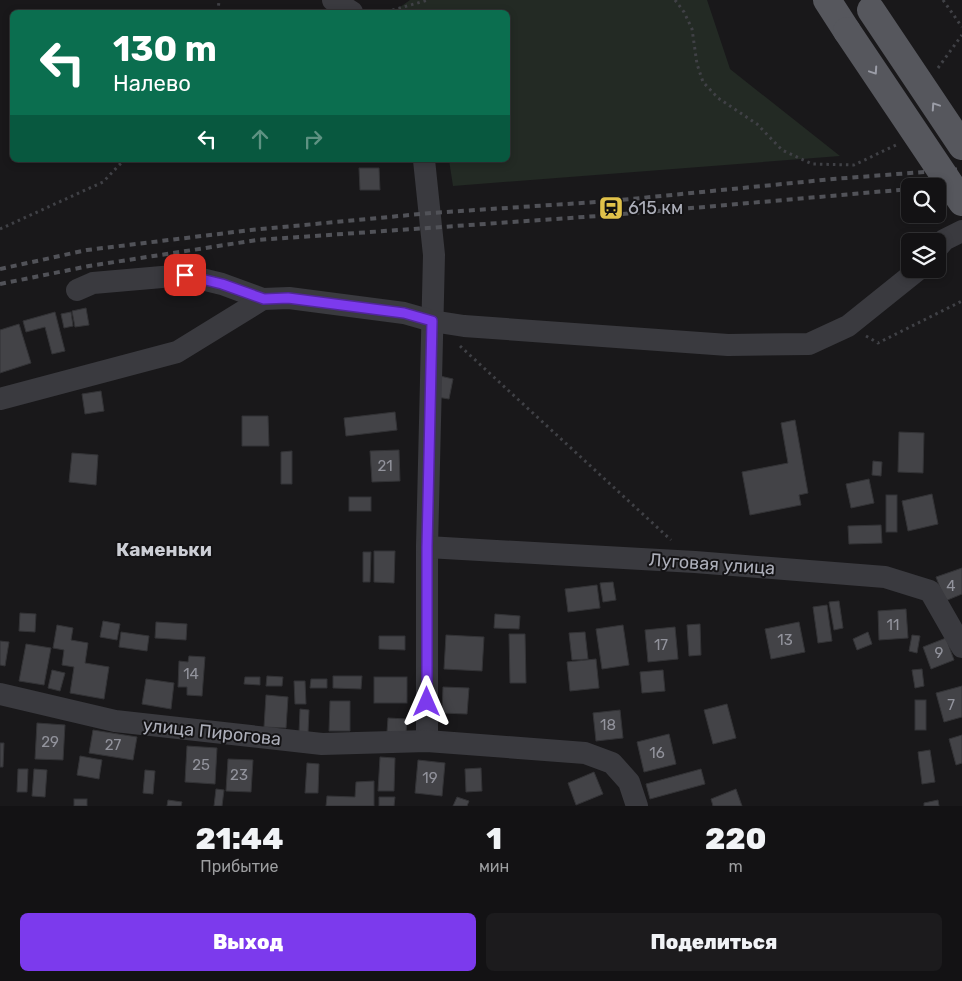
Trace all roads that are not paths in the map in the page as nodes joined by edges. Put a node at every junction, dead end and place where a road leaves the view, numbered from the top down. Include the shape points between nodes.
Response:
1 (333, 0) edge
2 (827, 0) edge
3 (867, 5) edge
4 (349, 10) edge
5 (962, 146) edge
6 (424, 162) edge
7 (962, 202) edge
8 (962, 231) edge
9 (946, 239) edge
10 (909, 278) edge
11 (77, 290) dead end
12 (264, 299) junction
13 (432, 321) junction
14 (0, 399) edge
15 (427, 547) junction
16 (962, 647) edge
17 (0, 694) edge
18 (427, 741) junction
19 (637, 806) edge

1 - 4 street
2 -> 7 main road, bridge
5 -> 3 main road, bridge
6 - 13 street via 434,255
8 - 9 street
10 - 13 street via 848,326 809,344 728,345
11 - 12 street via 94,283 185,275
12 - 13 street via 288,298 395,312
12 - 14 street via 177,352
13 - 15 street
15 - 16 street, Луговая улица via 695,562 885,577 930,591
15 - 18 street
17 - 18 street, улица Пирогова via 125,722 322,744
18 - 19 street, улица Пирогова via 585,753 612,763 629,782

